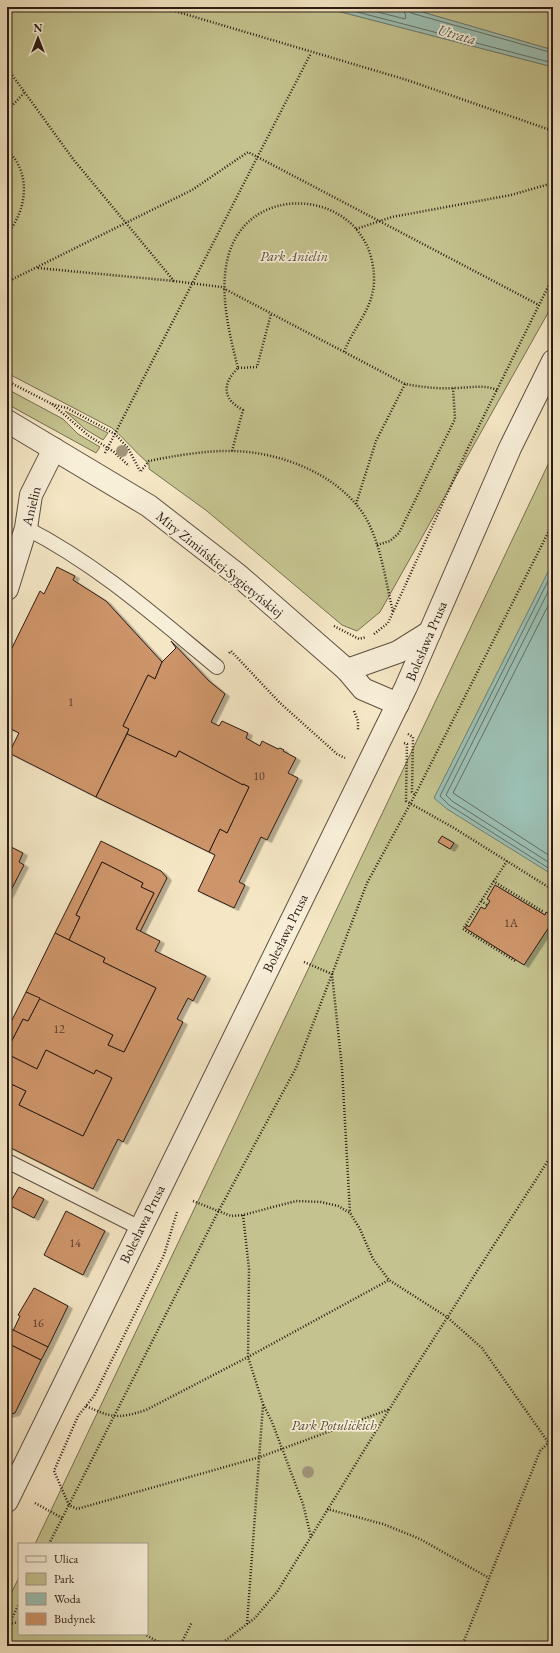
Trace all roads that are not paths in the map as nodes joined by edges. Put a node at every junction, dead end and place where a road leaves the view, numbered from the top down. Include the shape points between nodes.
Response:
1 (553, 361) edge
2 (7, 421) edge
3 (7, 428) edge
4 (32, 436) junction
5 (54, 449) junction
6 (26, 528) junction
7 (7, 589) edge
8 (430, 632) junction
9 (217, 667) road end
10 (347, 670) junction
11 (398, 704) junction
12 (7, 1161) edge
13 (140, 1228) junction
14 (7, 1501) edge

1 - 8 street, Bolesława Prusa via 510,448
2 - 4 street, Miry Zimińskiej-Sygietyńskiej
3 - 4 street, Miry Zimińskiej-Sygietyńskiej
4 - 5 street, Miry Zimińskiej-Sygietyńskiej
5 - 6 street, Anielin via 31,495
5 - 10 street, Miry Zimińskiej-Sygietyńskiej via 149,506 238,575
6 - 7 street, Anielin
6 - 9 lane via 95,568
8 - 10 street via 398,652
8 - 11 street, Bolesława Prusa
10 - 11 street, Miry Zimińskiej-Sygietyńskiej via 363,689
11 - 13 street, Bolesława Prusa
12 - 13 lane
13 - 14 street, Bolesława Prusa

